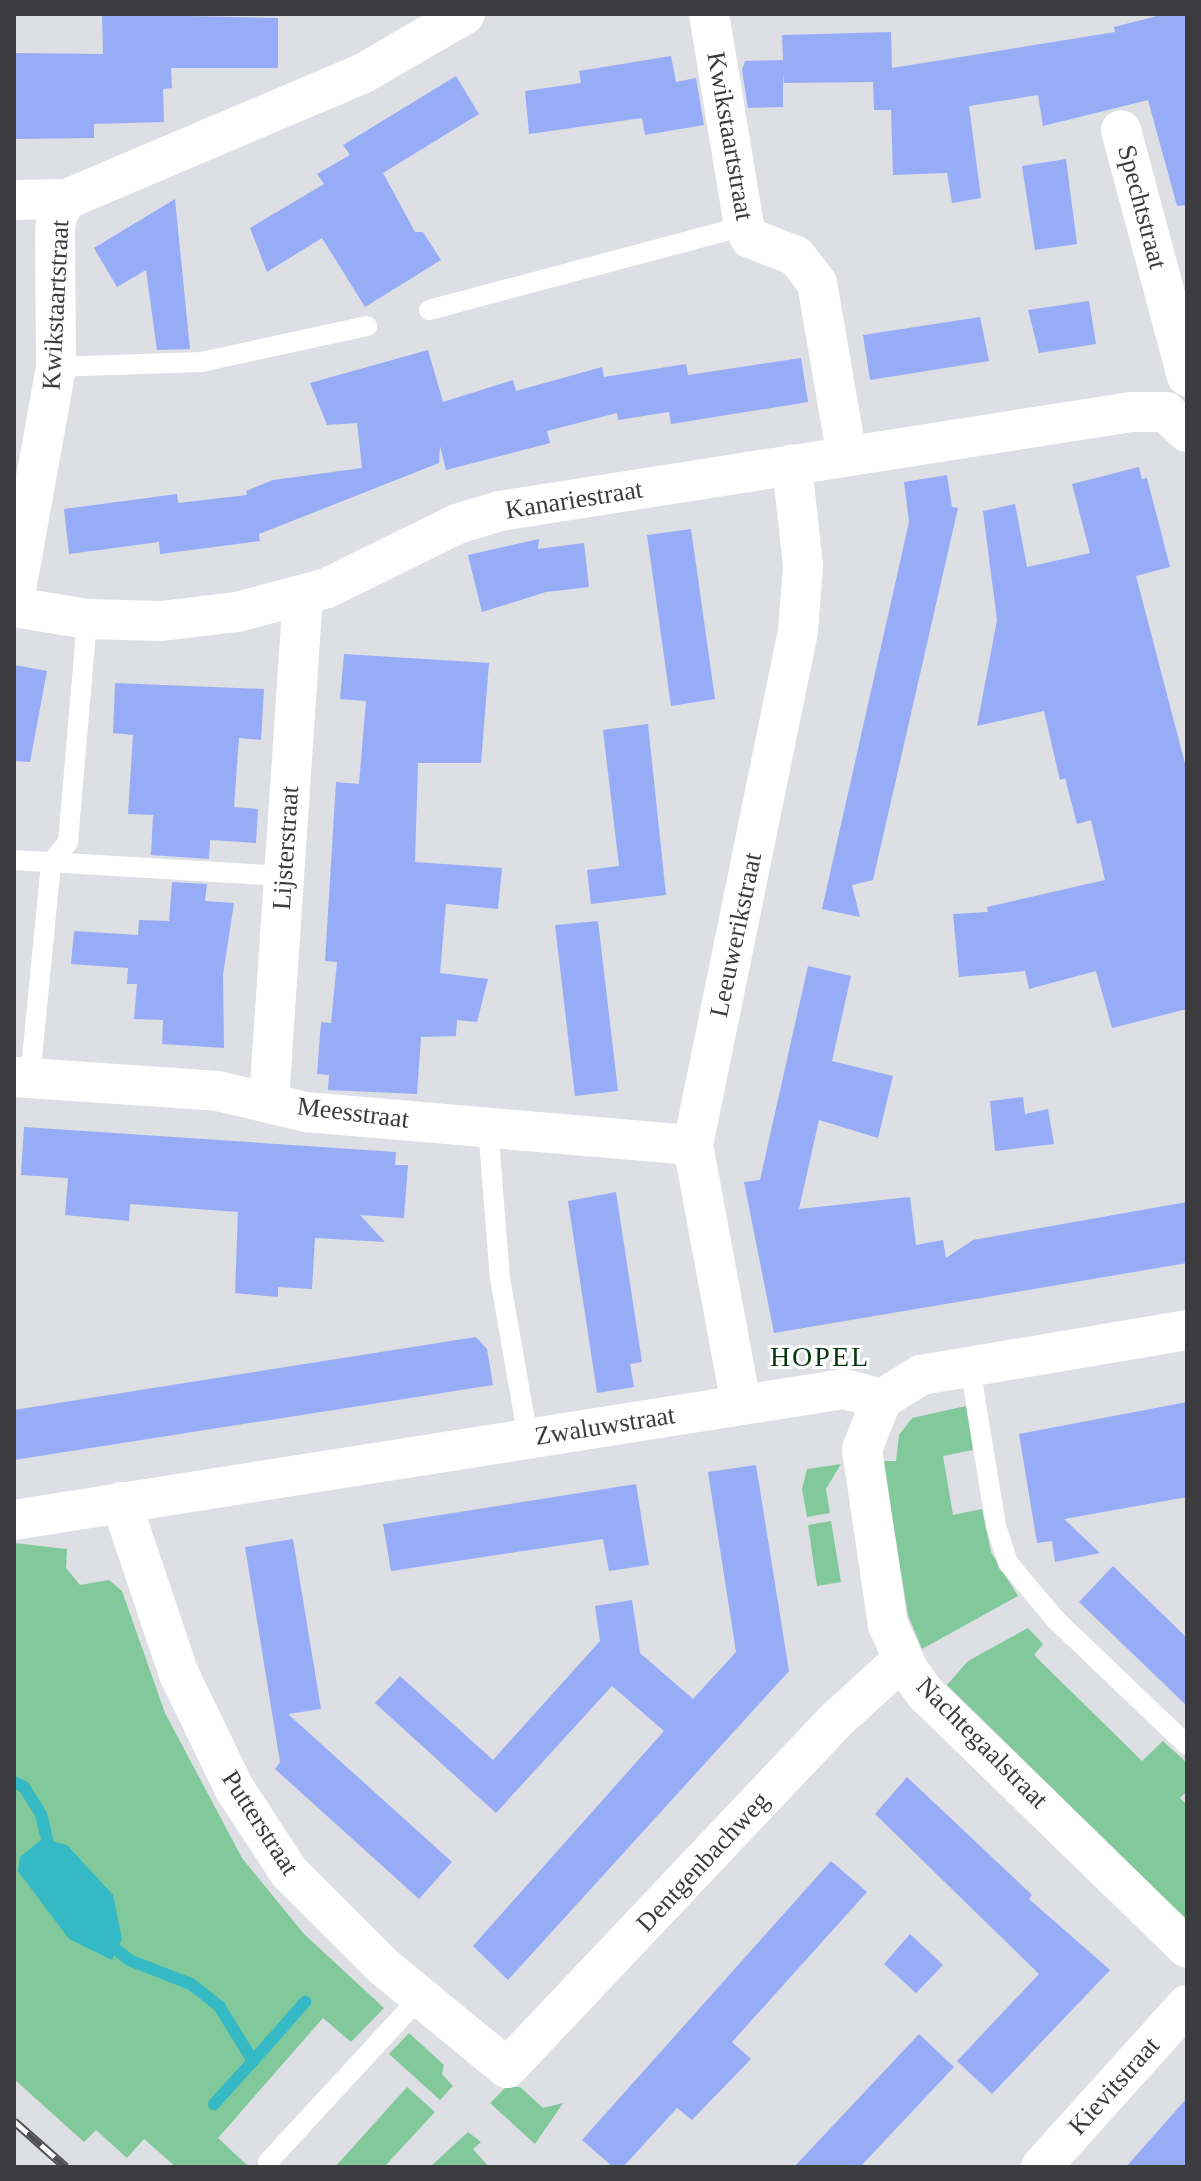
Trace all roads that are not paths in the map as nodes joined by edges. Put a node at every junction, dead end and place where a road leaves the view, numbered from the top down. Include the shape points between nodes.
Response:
1 (465, 14) edge
2 (709, 14) edge
3 (1121, 130) dead end
4 (67, 199) junction
5 (14, 200) edge
6 (744, 226) junction
7 (429, 310) dead end
8 (367, 326) dead end
9 (56, 367) junction
10 (1187, 376) edge
11 (1176, 418) edge
12 (847, 456) junction
13 (792, 465) junction
14 (303, 595) junction
15 (14, 604) edge
16 (87, 619) junction
17 (14, 860) edge
18 (51, 863) junction
19 (284, 876) junction
20 (22, 1078) edge
21 (269, 1100) junction
22 (488, 1127) junction
23 (693, 1145) junction
24 (1187, 1330) edge
25 (970, 1367) junction
26 (882, 1399) junction
27 (741, 1404) junction
28 (528, 1438) junction
29 (121, 1502) junction
30 (14, 1520) edge
31 (902, 1660) junction
32 (1187, 1745) edge
33 (1187, 1948) edge
34 (421, 1996) junction
35 (1187, 2005) edge
36 (507, 2068) joint
37 (268, 2162) dead end
38 (1041, 2167) edge

1 - 4 street, Kwikstaartstraat via 362,74
2 - 6 street, Kwikstaartstraat
3 - 10 street, Spechtstraat
4 - 5 street, Kwikstaartstraat
4 - 9 street, Kwikstaartstraat via 55,231
6 - 7 lane
6 - 12 street, Kwikstaartstraat via 750,238 796,256 817,283
8 - 9 lane via 201,362
9 - 15 street, Kwikstaartstraat
11 - 12 street, Kanariestraat
12 - 13 street, Kanariestraat
13 - 14 street, Kanariestraat via 476,517
13 - 23 street, Leeuwerikstraat via 803,566 798,631
14 - 16 street, Kanariestraat via 237,612 161,621
14 - 19 street, Lijsterstraat
15 - 16 street, Kanariestraat
16 - 18 lane via 68,842
17 - 18 lane
18 - 19 lane
18 - 20 lane
19 - 21 street, Lijsterstraat
20 - 21 street, Meesstraat via 218,1091
21 - 22 street, Meesstraat via 306,1112
22 - 23 street, Meesstraat
22 - 28 lane via 500,1278
23 - 27 street, Leeuwerikstraat
24 - 25 street
25 - 26 street via 921,1375
25 - 32 lane via 996,1526 1008,1563 1056,1620
26 - 27 street, Zwaluwstraat via 844,1389
26 - 31 street, Nachtegaalstraat via 865,1432 863,1467 888,1625
27 - 28 street, Zwaluwstraat
28 - 29 street, Zwaluwstraat
29 - 30 street, Zwaluwstraat
29 - 34 street, Putterstraat via 179,1674 234,1788 289,1872 384,1967
31 - 33 street, Nachtegaalstraat via 926,1694
31 - 36 street, Dentgenbachweg via 834,1722
34 - 36 street, Putterstraat
34 - 37 lane
35 - 38 street, Kievitstraat

